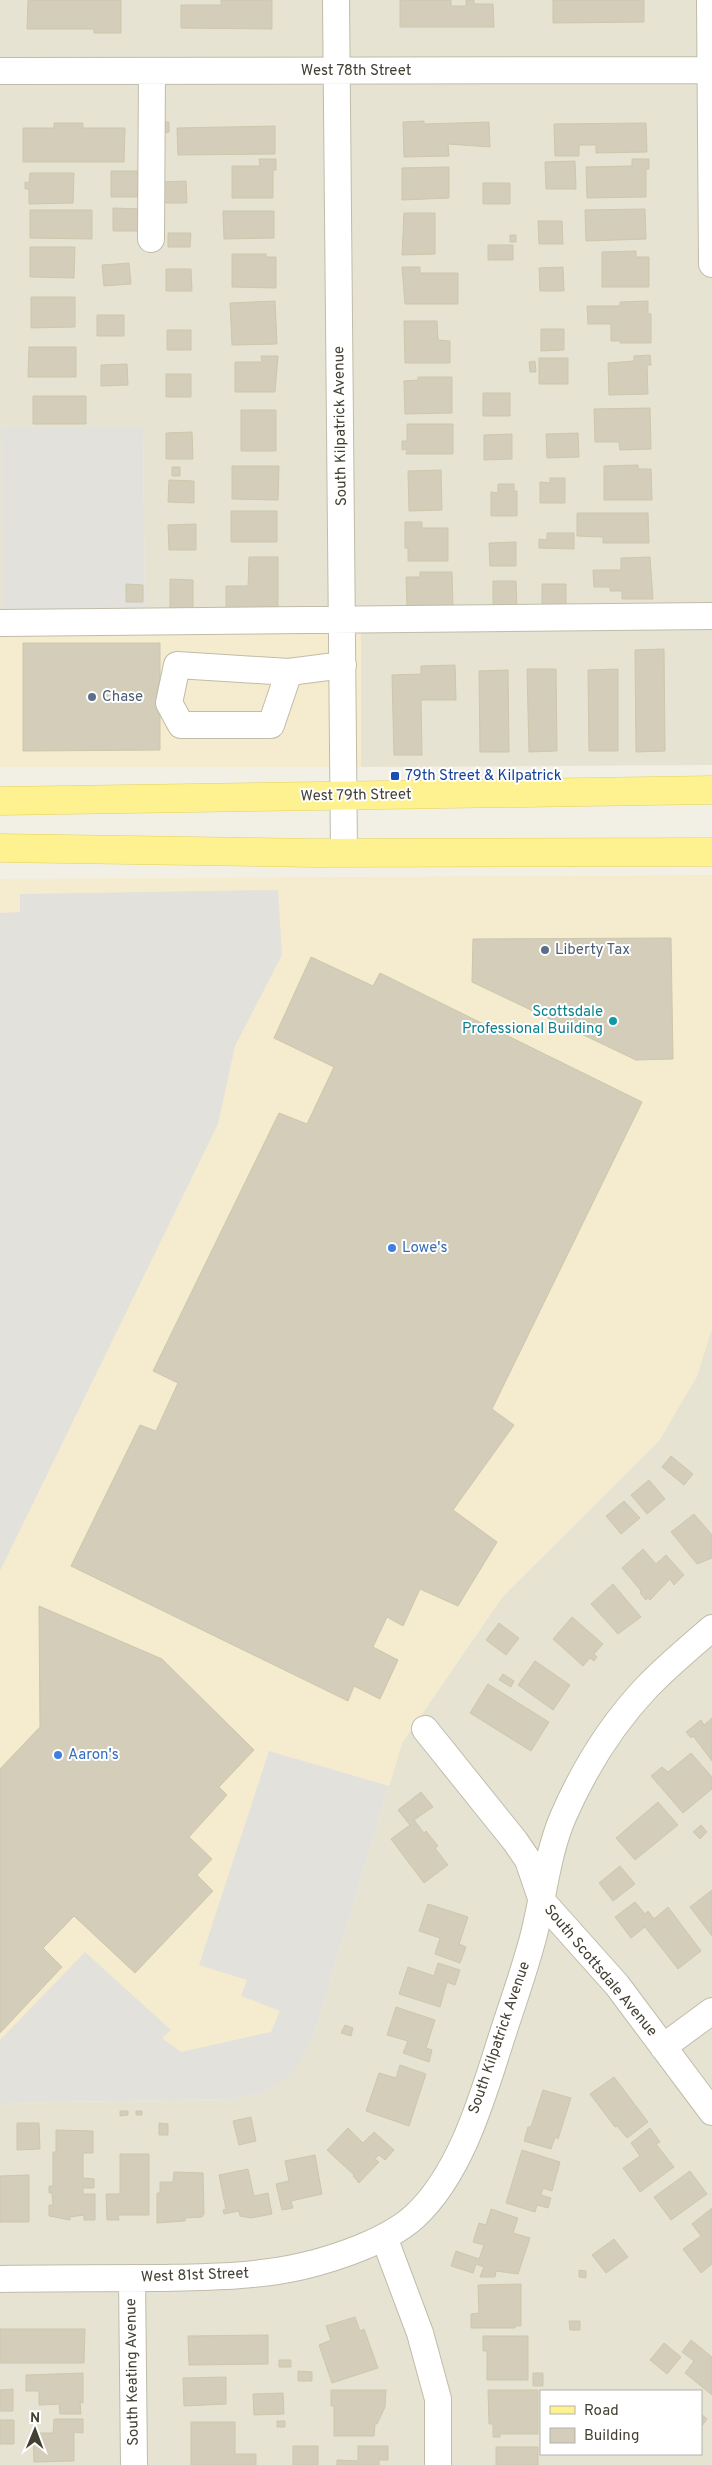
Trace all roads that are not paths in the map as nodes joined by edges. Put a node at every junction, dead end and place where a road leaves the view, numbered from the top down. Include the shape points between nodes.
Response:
1 (336, 0) edge
2 (710, 0) edge
3 (337, 70) junction
4 (711, 70) edge
5 (0, 71) edge
6 (152, 71) junction
7 (151, 239) dead end
8 (712, 264) edge
9 (712, 616) edge
10 (343, 620) junction
11 (0, 623) edge
12 (343, 664) junction
13 (289, 672) dead end
14 (712, 790) edge
15 (344, 797) junction
16 (0, 801) edge
17 (0, 848) edge
18 (712, 852) edge
19 (344, 853) junction
20 (712, 1628) edge
21 (425, 1729) dead end
22 (542, 1901) junction
23 (712, 2012) edge
24 (663, 2047) junction
25 (712, 2112) edge
26 (384, 2237) junction
27 (0, 2278) edge
28 (132, 2278) junction
29 (134, 2465) edge
30 (438, 2465) edge

1 - 3 street, South Kilpatrick Avenue
2 - 4 street
3 - 4 street, West 78th Street
3 - 6 street, West 78th Street
3 - 10 street, South Kilpatrick Avenue
4 - 8 street
5 - 6 street, West 78th Street
6 - 7 street
9 - 10 street
10 - 11 street
10 - 12 street, South Kilpatrick Avenue
12 - 13 street
12 - 15 street, South Kilpatrick Avenue
14 - 15 main road, West 79th Street
15 - 16 main road, West 79th Street
15 - 19 street, South Kilpatrick Avenue
17 - 19 main road
18 - 19 main road
20 - 22 street, South Kilpatrick Avenue via 645,1689 618,1722 598,1754 563,1817 552,1847
21 - 22 street, South Scottsdale Avenue via 528,1860
22 - 24 street, South Scottsdale Avenue via 617,1985
22 - 26 street, South Kilpatrick Avenue via 532,1945 473,2120 437,2191 413,2218
23 - 24 street
24 - 25 street, South Scottsdale Avenue
26 - 28 street, West 81st Street via 305,2266 263,2274
26 - 30 street via 420,2333 438,2399
27 - 28 street, West 81st Street
28 - 29 street, South Keating Avenue

